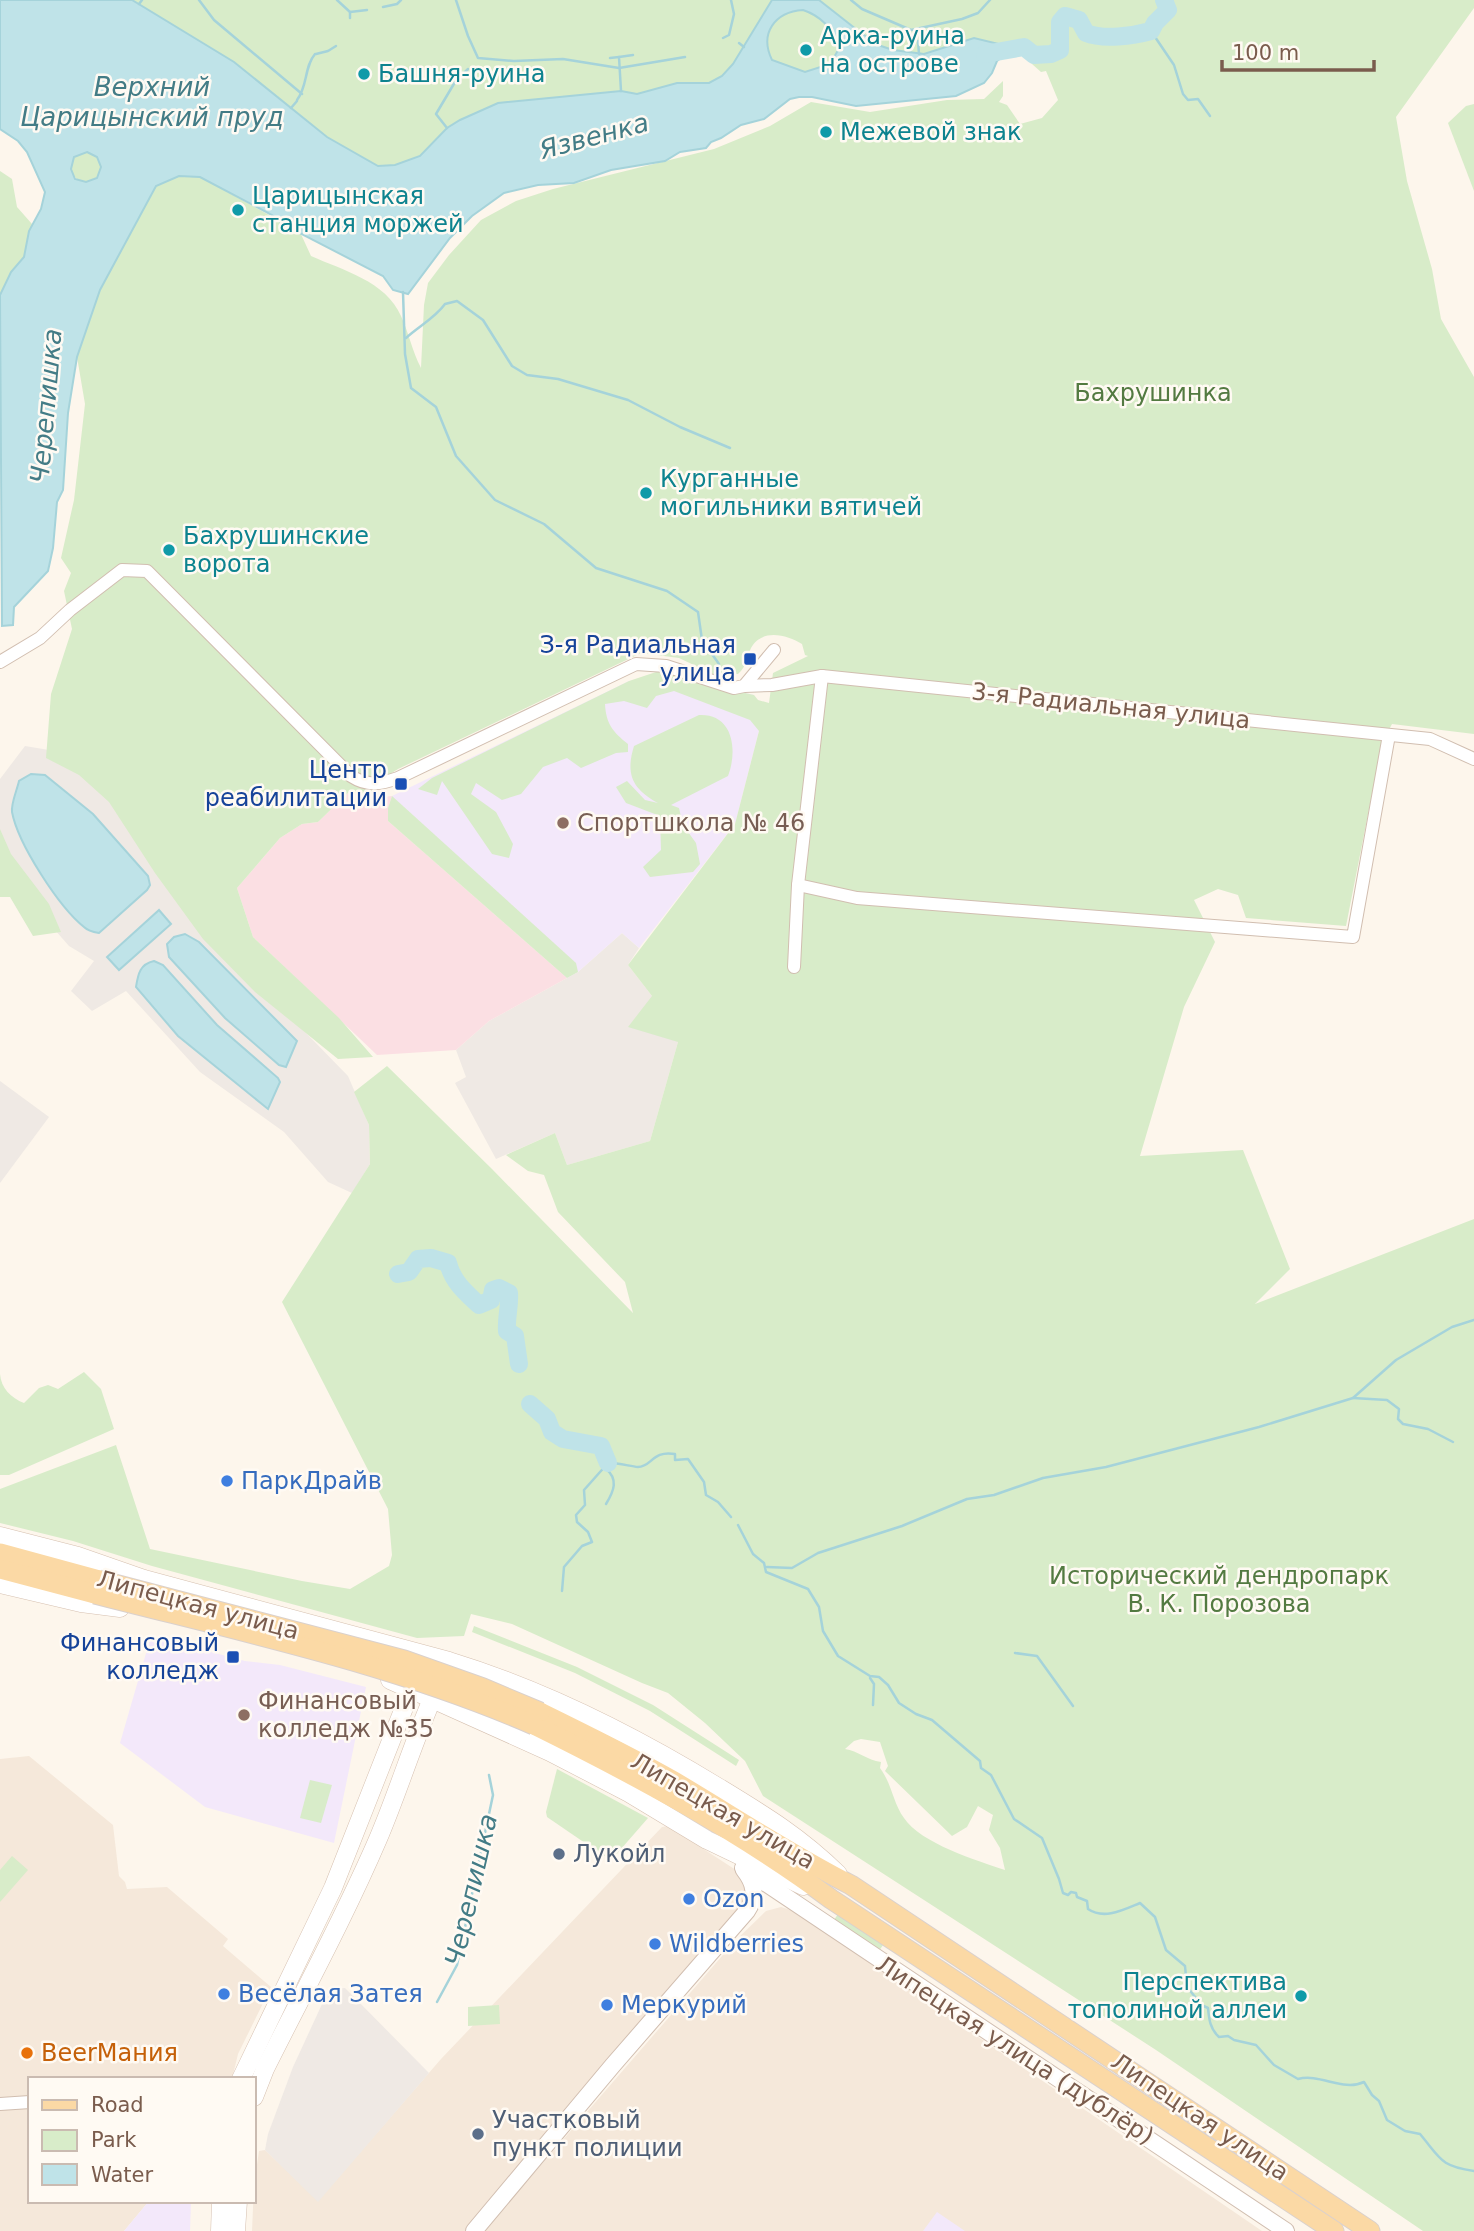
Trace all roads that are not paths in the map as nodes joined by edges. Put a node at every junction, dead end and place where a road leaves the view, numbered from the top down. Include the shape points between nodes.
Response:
1 (774, 650) dead end
2 (0, 662) edge
3 (822, 676) junction
4 (744, 686) junction
5 (1389, 735) junction
6 (1474, 759) edge
7 (798, 885) junction
8 (794, 967) dead end
9 (0, 1536) edge
10 (0, 1553) edge
11 (0, 1569) edge
12 (0, 1584) edge
13 (102, 1587) junction
14 (425, 1654) junction
15 (449, 1661) junction
16 (519, 1686) junction
17 (412, 1689) junction
18 (432, 1699) junction
19 (537, 1719) junction
20 (496, 1728) junction
21 (707, 1840) junction
22 (743, 1868) junction
23 (848, 1884) junction
24 (831, 1899) junction
25 (795, 1905) junction
26 (747, 1911) junction
27 (242, 2077) edge
28 (256, 2090) edge
29 (28, 2102) edge
30 (0, 2104) edge
31 (221, 2203) edge
32 (238, 2203) edge
33 (220, 2231) edge
34 (236, 2231) edge
35 (474, 2231) edge
36 (1286, 2231) edge
37 (1334, 2231) edge
38 (1370, 2231) edge

1 - 4 street
2 - 4 street, 3-я Радиальная улица via 40,638 122,570 146,571 351,776 376,784 398,778 636,664 656,663 727,687
3 - 4 street, 3-я Радиальная улица
3 - 5 street, 3-я Радиальная улица
3 - 7 street
5 - 6 street, 3-я Радиальная улица via 1430,739
5 - 7 street via 1353,937 857,898
7 - 8 street
9 - 13 main road via 78,1556
10 - 13 main road, Липецкая улица
11 - 13 main road, Липецкая улица
12 - 13 main road via 60,1598
13 - 14 main road
13 - 17 main road via 136,1611 276,1645 378,1674
13 - 19 main road, Липецкая улица, bridge via 404,1660 483,1688
14 - 15 main road
14 - 17 main road
15 - 16 main road
15 - 18 main road
16 - 20 street via 496,1685 484,1694 482,1713
16 - 23 main road via 587,1715 783,1826
17 - 18 main road
17 - 27 main road via 333,1888
18 - 20 main road
18 - 28 main road via 354,1894
19 - 23 main road, Липецкая улица via 652,1769
19 - 24 main road, Липецкая улица via 793,1870
20 - 21 main road via 629,1793
21 - 22 street, Липецкая улица (дублёр)
21 - 24 main road
22 - 25 street, Липецкая улица (дублёр)
22 - 26 street via 754,1892
23 - 38 main road, Липецкая улица
24 - 37 main road, Липецкая улица
25 - 26 street via 774,1902
25 - 36 street, Липецкая улица (дублёр)
26 - 35 street
29 - 30 street
31 - 33 main road
32 - 34 main road

